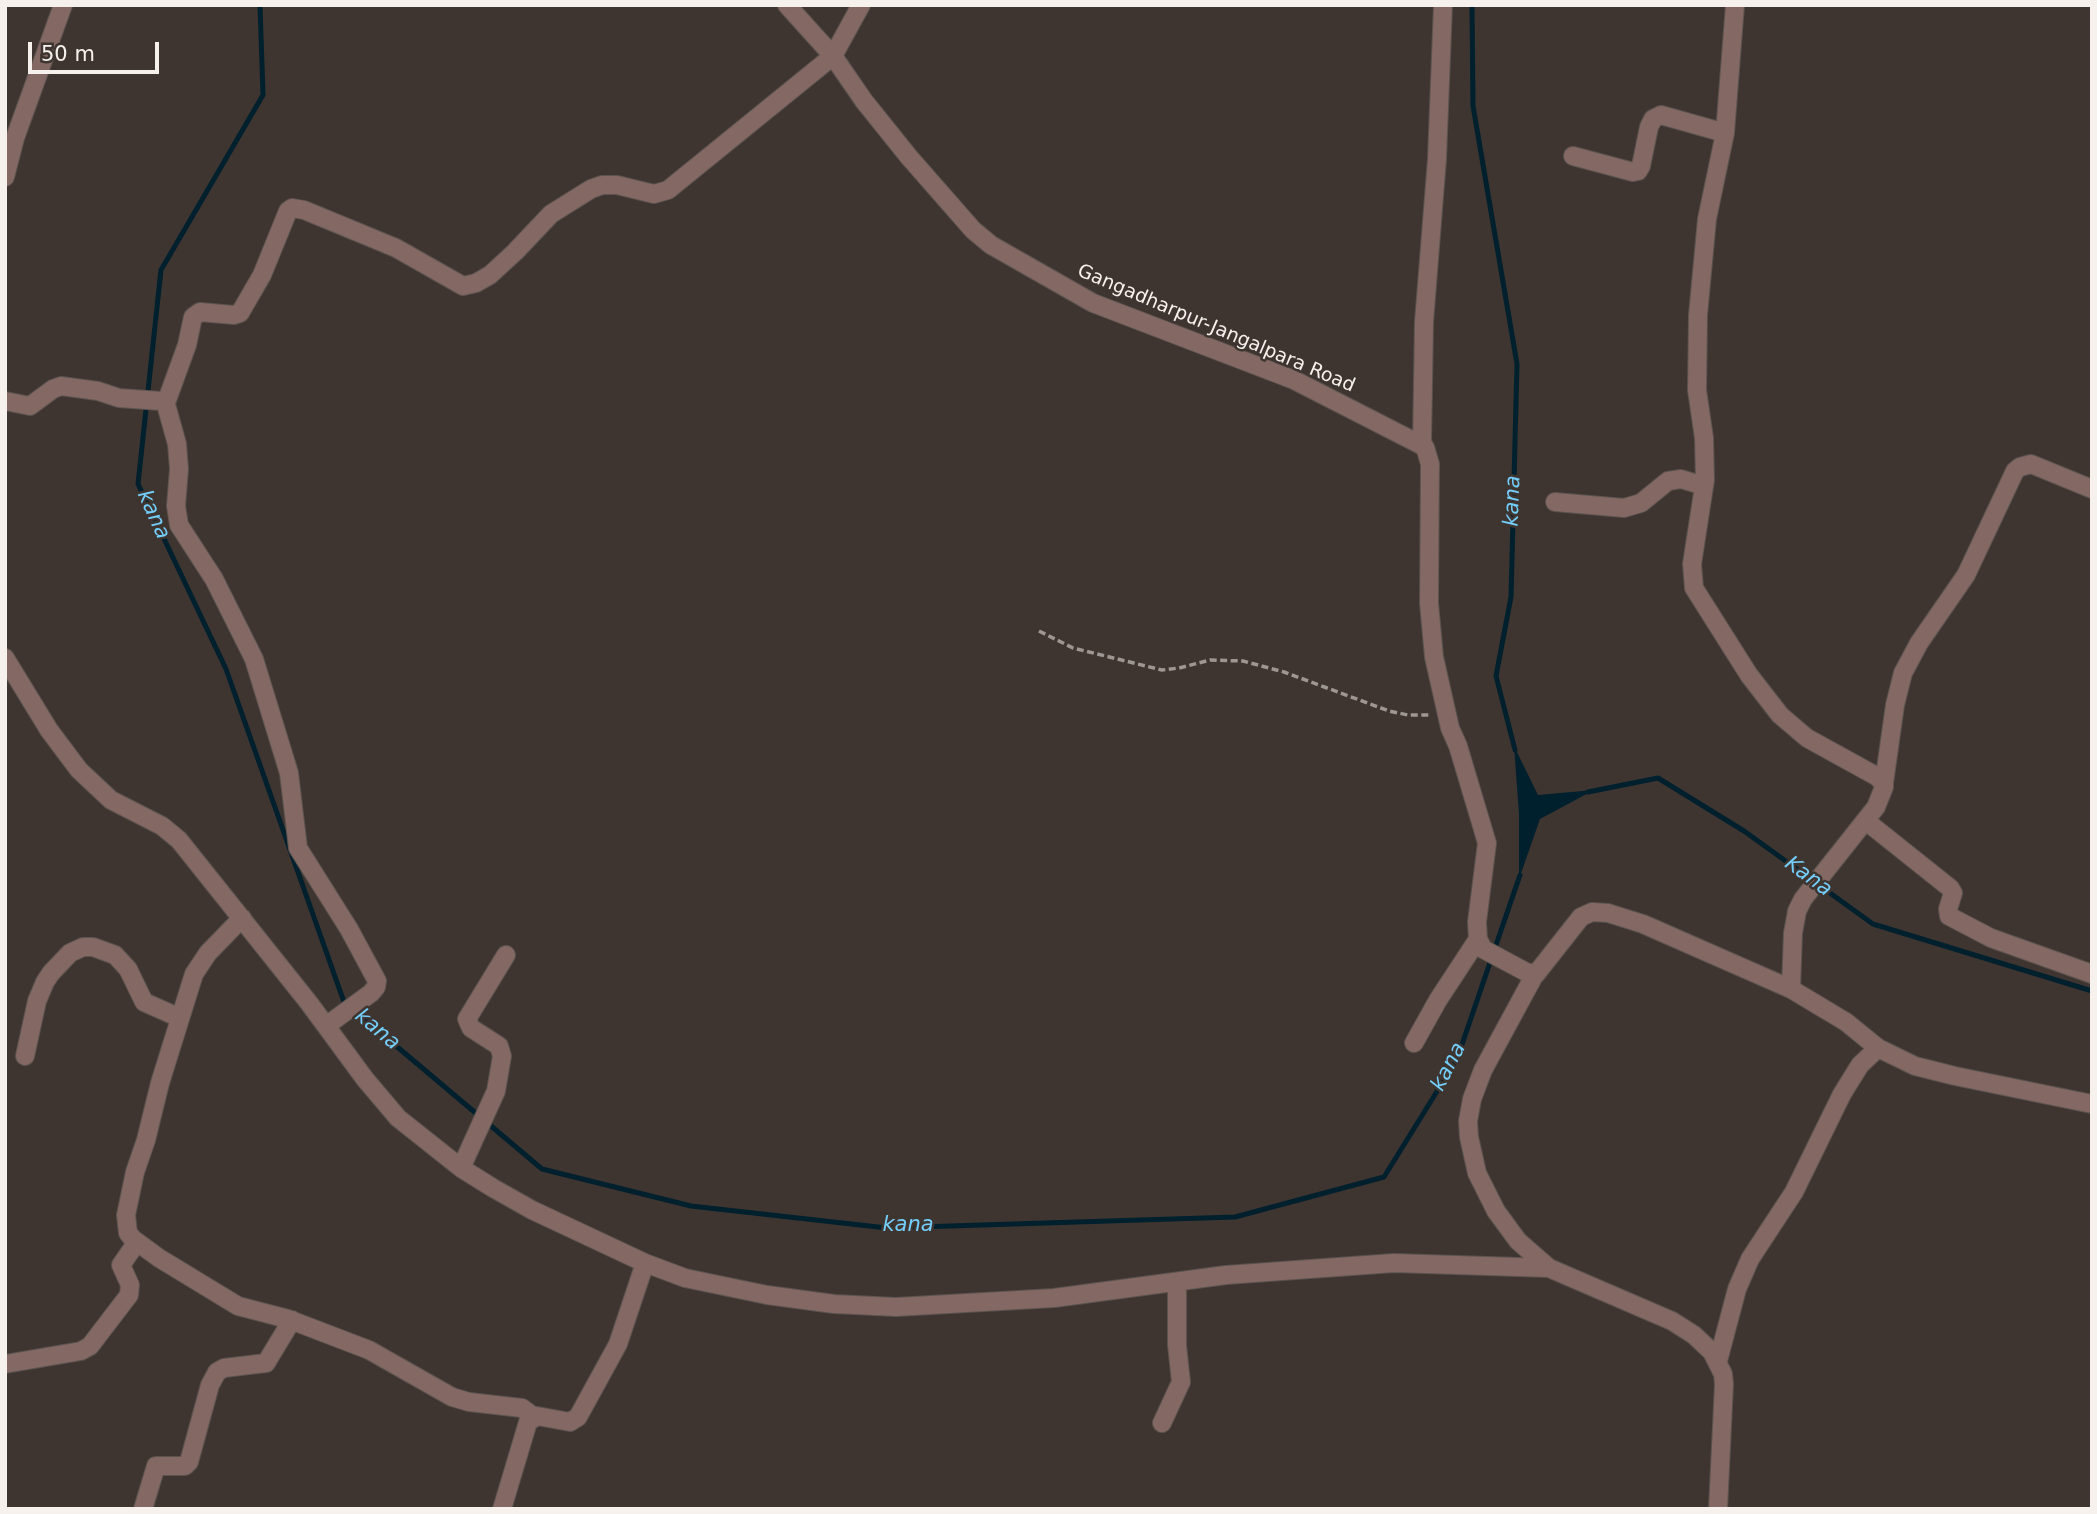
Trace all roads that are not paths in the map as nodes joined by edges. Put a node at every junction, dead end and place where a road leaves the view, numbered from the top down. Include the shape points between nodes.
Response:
1 (63, 5) edge
2 (861, 5) edge
3 (1443, 5) edge
4 (1735, 5) edge
5 (790, 8) edge
6 (832, 56) junction
7 (1725, 134) junction
8 (1573, 156) dead end
9 (5, 177) edge
10 (5, 401) edge
11 (163, 401) junction
12 (1422, 444) junction
13 (1704, 486) junction
14 (2092, 489) edge
15 (1555, 502) dead end
16 (5, 658) edge
17 (1884, 782) junction
18 (1866, 821) junction
19 (242, 918) junction
20 (1484, 946) junction
21 (506, 955) dead end
22 (1528, 972) junction
23 (2092, 974) edge
24 (1791, 989) junction
25 (180, 1018) junction
26 (331, 1023) junction
27 (1414, 1043) dead end
28 (1878, 1048) junction
29 (25, 1056) dead end
30 (2092, 1104) edge
31 (463, 1162) junction
32 (137, 1242) junction
33 (645, 1263) junction
34 (1549, 1268) junction
35 (1177, 1282) junction
36 (292, 1320) junction
37 (1718, 1361) junction
38 (5, 1364) edge
39 (534, 1417) junction
40 (1162, 1423) dead end
41 (143, 1509) edge
42 (502, 1509) edge
43 (1718, 1509) edge

1 - 9 street
2 - 6 street
3 - 12 street via 1435,197 1424,303
4 - 7 street
5 - 6 street, Gangadharpur-Jangalpara Road
6 - 11 street via 668,190 653,194 610,184 591,189 551,214 490,275 468,286 376,239 304,210 289,209 262,275 240,313 200,312 193,317 171,394
6 - 12 street, Gangadharpur-Jangalpara Road via 909,157 973,230 1001,252 1093,303 1294,380
7 - 8 street via 1661,115 1650,124 1638,171
7 - 13 street via 1707,219 1698,315 1697,390
10 - 11 street via 30,406 61,386
11 - 26 street via 177,444 178,522 214,579 254,659 289,773 298,848 376,978 371,993
12 - 20 street via 1430,464 1431,635 1447,715 1487,843 1478,909
13 - 15 street via 1681,479 1668,481 1641,503 1624,508
13 - 17 street via 1692,564 1697,595 1780,715 1807,738
14 - 17 street via 2031,464 2015,471 1966,575 1903,673
16 - 19 street via 79,771 111,800 172,833
17 - 18 street via 1880,800
18 - 23 street via 1950,888 1954,893 1949,916 1991,939
18 - 24 street via 1803,899 1794,921
19 - 25 street via 201,963
19 - 26 street
20 - 22 street
20 - 27 street via 1438,1000
21 - 31 street via 467,1019 471,1028 501,1050 496,1091
22 - 24 street via 1539,972 1581,917 1599,911 1643,924
22 - 34 street via 1476,1085 1469,1137 1477,1173 1496,1211 1518,1241
24 - 28 street via 1846,1022
25 - 29 street via 144,1002 128,969 115,955 83,947 70,953 45,982
25 - 32 street via 133,1180 126,1227
26 - 31 street via 365,1079 398,1118
28 - 30 street via 1916,1066
28 - 37 street via 1860,1065 1842,1094 1794,1192 1750,1259
31 - 33 street via 532,1210
32 - 36 street via 232,1303
32 - 38 street via 121,1265 130,1285 129,1295 90,1346
33 - 35 street via 713,1285 859,1306 1054,1298
33 - 39 street via 618,1344 578,1417 570,1422
34 - 35 street via 1394,1263
34 - 37 street via 1672,1321 1704,1343
35 - 40 street via 1181,1382
36 - 39 street via 369,1350 443,1394 522,1408
36 - 41 street via 266,1363 217,1372 189,1462 156,1466
37 - 43 street via 1724,1393
39 - 42 street via 525,1429

